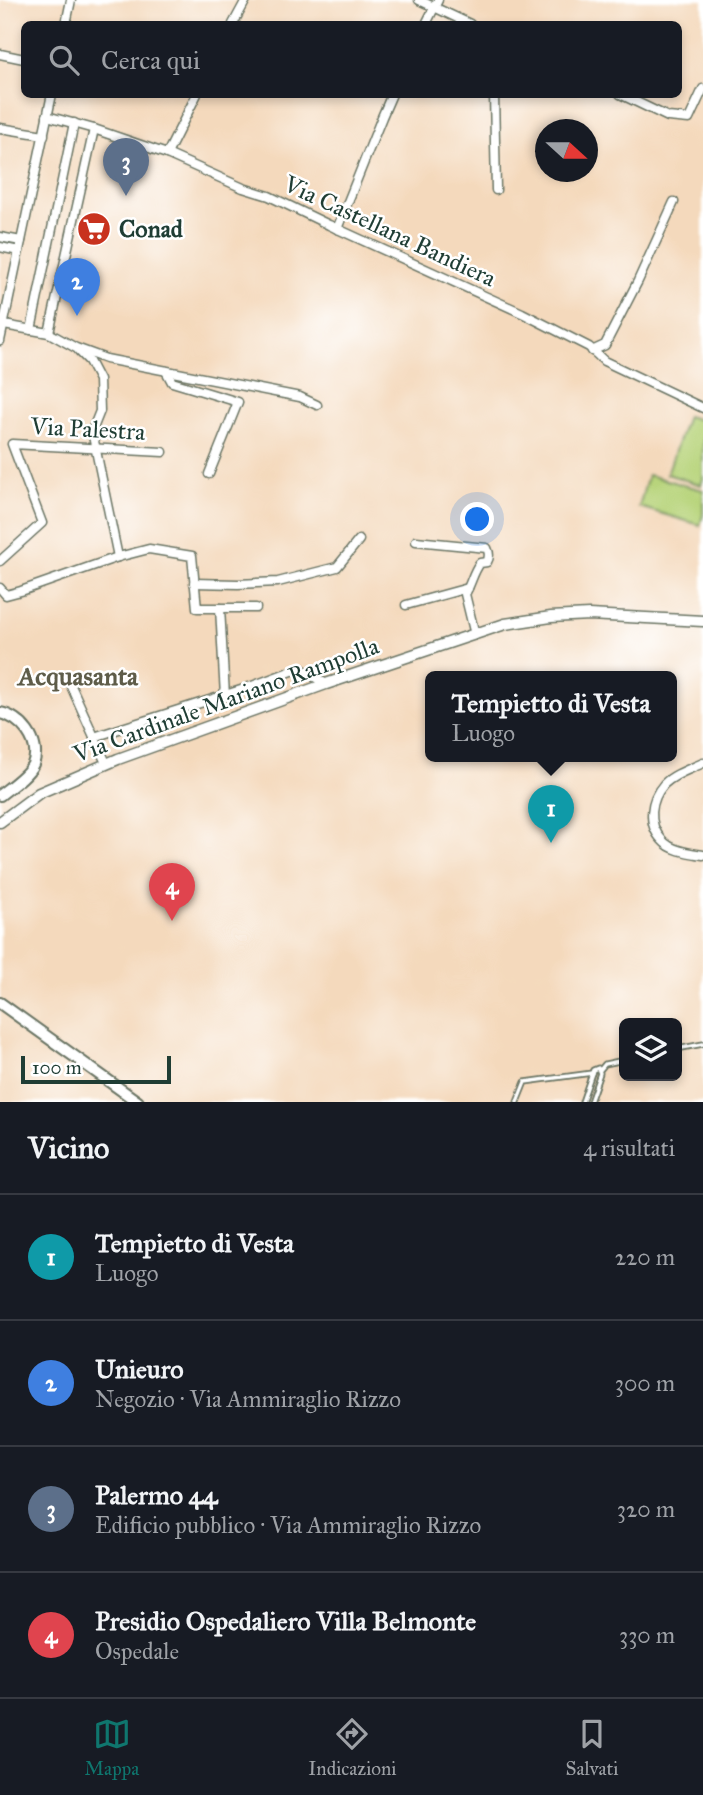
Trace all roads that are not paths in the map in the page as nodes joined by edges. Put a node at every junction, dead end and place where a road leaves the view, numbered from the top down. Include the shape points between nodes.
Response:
1 (71, 0) edge
2 (246, 0) edge
3 (419, 0) edge
4 (436, 4) edge
5 (67, 21) edge
6 (235, 21) edge
7 (428, 21) edge
8 (465, 21) edge
9 (0, 54) edge
10 (21, 58) edge
11 (703, 89) edge
12 (51, 98) edge
13 (195, 98) edge
14 (390, 98) edge
15 (494, 98) edge
16 (628, 98) edge
17 (47, 116) junction
18 (74, 123) junction
19 (0, 128) edge
20 (94, 129) junction
21 (44, 135) junction
22 (167, 154) junction
23 (496, 190) dead end
24 (674, 202) dead end
25 (337, 229) junction
26 (0, 237) edge
27 (21, 241) junction
28 (0, 247) edge
29 (19, 251) junction
30 (4, 325) junction
31 (31, 330) junction
32 (48, 333) junction
33 (0, 341) edge
34 (76, 348) junction
35 (592, 351) junction
36 (166, 370) junction
37 (317, 405) dead end
38 (703, 408) edge
39 (95, 447) junction
40 (163, 452) dead end
41 (209, 474) dead end
42 (359, 540) dead end
43 (416, 541) dead end
44 (118, 557) junction
45 (0, 561) edge
46 (194, 583) junction
47 (468, 588) junction
48 (0, 589) edge
49 (406, 605) dead end
50 (220, 608) junction
51 (256, 608) dead end
52 (703, 621) edge
53 (475, 635) junction
54 (67, 677) dead end
55 (326, 684) junction
56 (225, 696) junction
57 (0, 712) edge
58 (94, 737) junction
59 (106, 763) junction
60 (703, 763) edge
61 (0, 795) edge
62 (0, 822) edge
63 (703, 855) edge
64 (0, 1003) edge
65 (703, 1044) edge
66 (682, 1048) edge
67 (619, 1061) edge
68 (600, 1070) junction
69 (592, 1073) junction
70 (138, 1102) edge
71 (517, 1102) edge
72 (582, 1102) edge
73 (590, 1102) edge

1 - 5 street
2 - 6 street
3 - 4 street
4 - 7 street
4 - 8 street
9 - 10 street
11 - 16 street via 689,119 668,117
12 - 17 street
13 - 22 street
14 - 25 street
15 - 23 street
17 - 18 street, Via Castellana Bandiera
17 - 21 street
18 - 20 street, Via Castellana Bandiera
18 - 31 street
19 - 21 street
20 - 22 street, Via Castellana Bandiera
20 - 32 street
21 - 27 street
22 - 25 street, Via Castellana Bandiera
24 - 35 street via 605,345
25 - 35 street, Via Castellana Bandiera via 522,313
26 - 27 street
27 - 29 street
28 - 29 street
29 - 30 street
30 - 31 street
30 - 33 street
31 - 32 street
32 - 34 street
34 - 36 street via 106,359
34 - 39 street via 99,380 100,411 92,431
35 - 38 street, Via Castellana Bandiera
36 - 37 street via 300,397
36 - 41 street via 172,382 238,402
39 - 40 street, Via Palestra
39 - 44 street
39 - 45 street, Via Palestra via 12,444 42,523
42 - 46 street via 337,567 278,582
43 - 47 street via 487,548 489,559 480,563
44 - 46 street via 149,549 192,556
44 - 48 street via 21,592 6,595
46 - 50 street via 197,608
47 - 49 street
47 - 53 street via 465,594
50 - 51 street
50 - 56 street
52 - 53 street, Via Cardinale Mariano Rampolla via 551,617 505,624
53 - 55 street, Via Cardinale Mariano Rampolla
54 - 58 street
55 - 56 street via 300,668
55 - 59 street, Via Cardinale Mariano Rampolla
56 - 58 street
57 - 61 main road via 24,726 34,745 33,764
58 - 59 street
59 - 62 street, Via Cardinale Mariano Rampolla via 39,793
60 - 63 street via 664,784 651,811 662,841
64 - 70 main road
65 - 66 lane
67 - 68 lane
68 - 69 lane
68 - 73 lane
69 - 71 lane via 524,1082
69 - 72 lane

